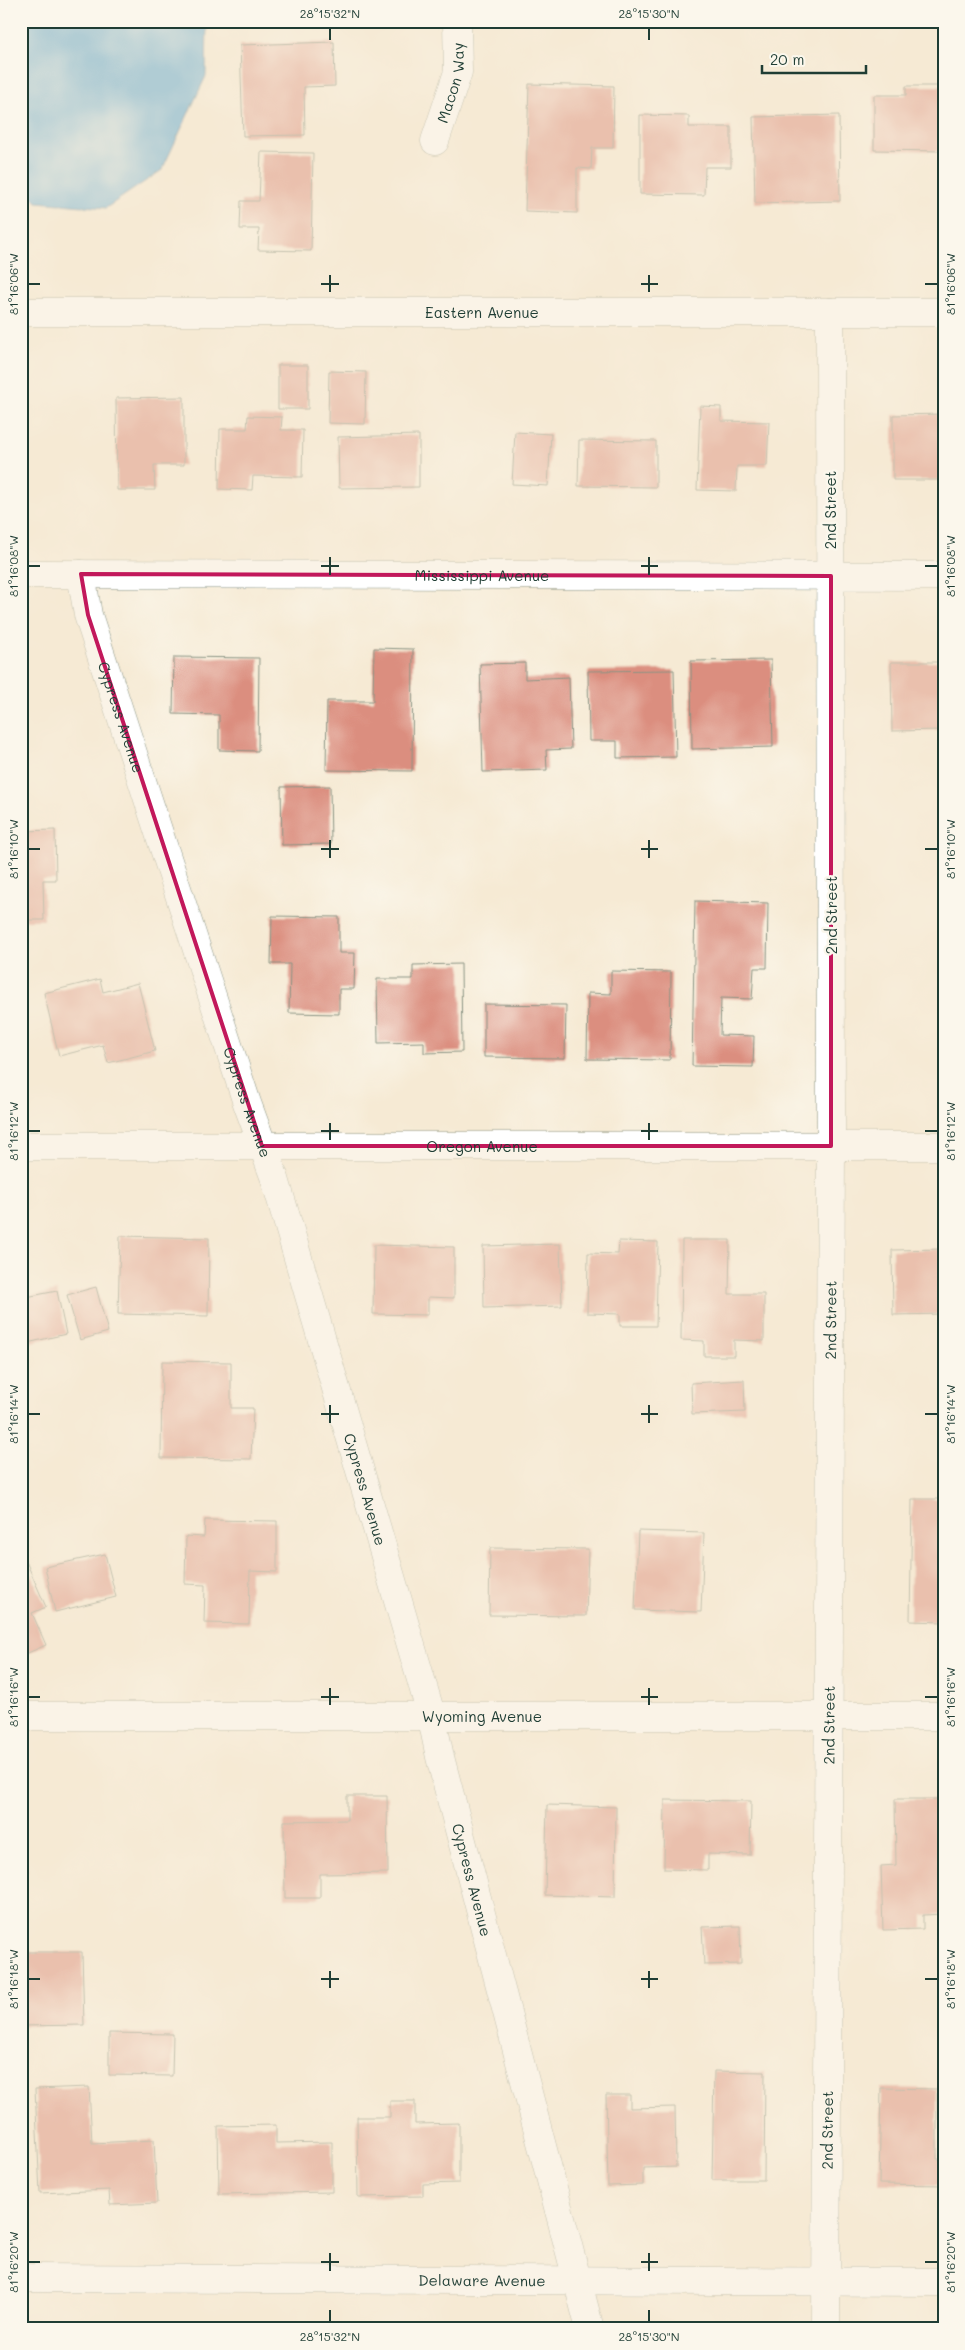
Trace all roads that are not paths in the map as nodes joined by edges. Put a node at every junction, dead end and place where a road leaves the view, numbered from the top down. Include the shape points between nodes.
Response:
1 (457, 21) edge
2 (435, 141) dead end
3 (21, 312) edge
4 (830, 312) junction
5 (944, 312) edge
6 (21, 574) edge
7 (81, 574) junction
8 (831, 576) junction
9 (944, 576) edge
10 (21, 1146) edge
11 (262, 1146) junction
12 (831, 1146) junction
13 (944, 1146) edge
14 (431, 1714) junction
15 (829, 1715) junction
16 (21, 1716) edge
17 (944, 1716) edge
18 (21, 2278) edge
19 (577, 2281) junction
20 (826, 2282) junction
21 (944, 2282) edge
22 (590, 2329) edge
23 (826, 2329) edge

1 - 2 street, Macon Way via 458,72
3 - 4 street, Eastern Avenue
4 - 5 street, Eastern Avenue
4 - 8 street, 2nd Street
6 - 7 street, Mississippi Avenue
7 - 8 street, Mississippi Avenue
7 - 11 street, Cypress Avenue via 88,615
8 - 9 street, Mississippi Avenue
8 - 12 street, 2nd Street
10 - 11 street, Oregon Avenue
11 - 12 street, Oregon Avenue
11 - 14 street, Cypress Avenue via 275,1179
12 - 13 street, Oregon Avenue
12 - 15 street, 2nd Street
14 - 15 street, Wyoming Avenue
14 - 16 street, Wyoming Avenue
14 - 19 street, Cypress Avenue
15 - 17 street, Wyoming Avenue
15 - 20 street, 2nd Street
18 - 19 street, Delaware Avenue
19 - 20 street, Delaware Avenue
19 - 22 street, Cypress Avenue
20 - 21 street, Delaware Avenue
20 - 23 street, 2nd Street

